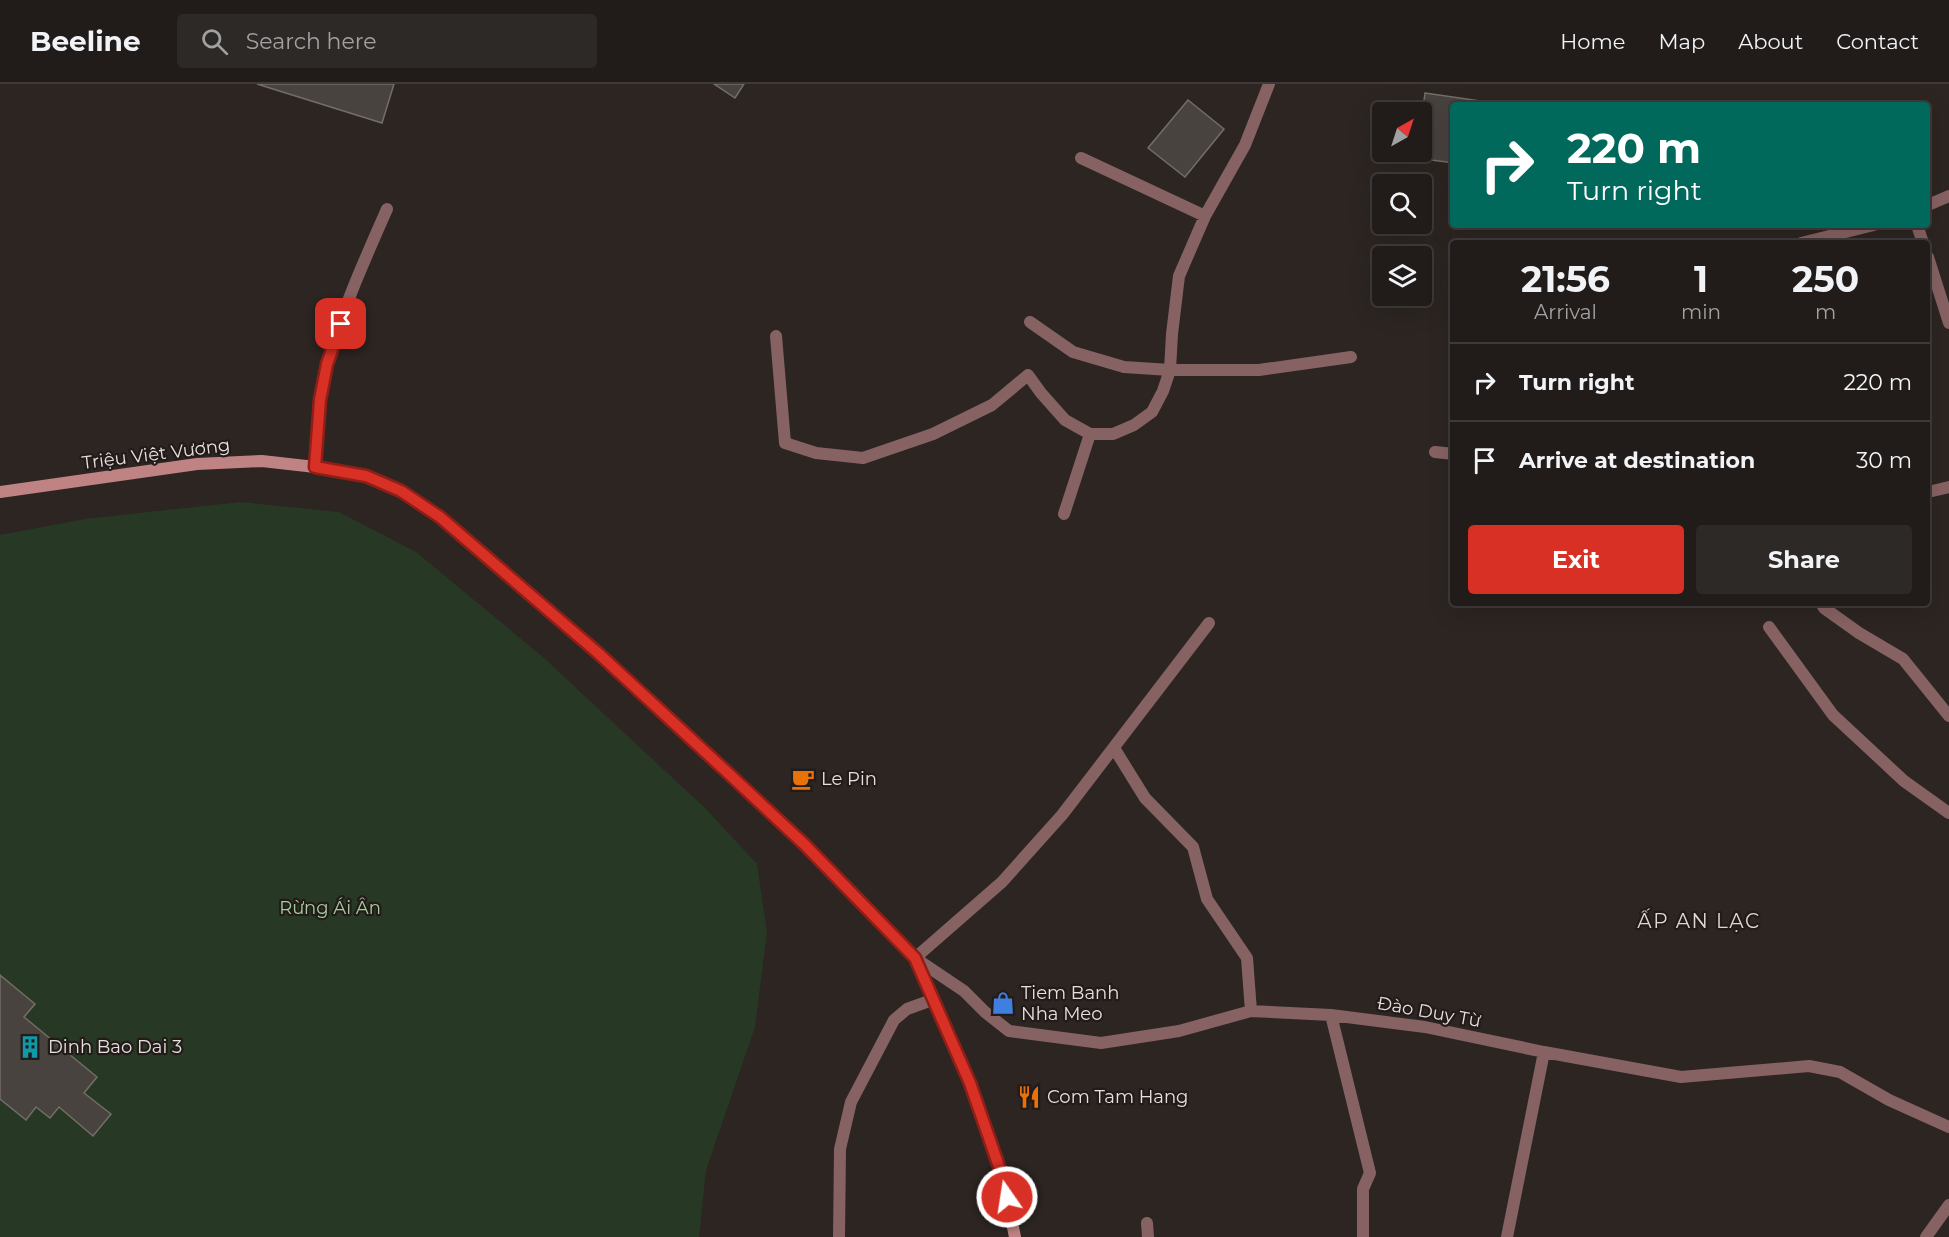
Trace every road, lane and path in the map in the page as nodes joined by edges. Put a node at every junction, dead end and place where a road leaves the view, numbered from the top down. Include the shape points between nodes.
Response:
1 (1269, 84) edge
2 (1081, 158) dead end
3 (1949, 196) edge
4 (1930, 204) edge
5 (387, 209) dead end
6 (1205, 216) junction
7 (1862, 228) edge
8 (1813, 240) edge
9 (1930, 263) edge
10 (1030, 322) dead end
11 (1949, 323) edge
12 (776, 336) dead end
13 (1351, 357) dead end
14 (1170, 370) junction
15 (1090, 434) junction
16 (1436, 452) dead end
17 (1450, 454) edge
18 (315, 467) junction
19 (1949, 488) edge
20 (0, 492) edge
21 (1930, 492) edge
22 (1064, 514) dead end
23 (1823, 606) edge
24 (1209, 623) dead end
25 (1769, 627) dead end
26 (1949, 716) edge
27 (1114, 748) junction
28 (1949, 813) edge
29 (915, 958) junction
30 (932, 1000) junction
31 (1251, 1011) junction
32 (1331, 1015) junction
33 (1544, 1052) junction
34 (1949, 1127) edge
35 (1949, 1205) edge
36 (1147, 1223) dead end
37 (839, 1237) edge
38 (1015, 1237) edge
39 (1148, 1237) edge
40 (1363, 1237) edge
41 (1507, 1237) edge
42 (1926, 1237) edge

1 - 6 street via 1245,145
2 - 6 street
3 - 4 street
5 - 18 street via 327,364
6 - 14 street via 1179,276
7 - 8 street
9 - 11 street
10 - 14 street via 1073,352 1124,367
12 - 15 street via 785,443 816,453 862,458 933,434 992,405 1028,375 1065,420
13 - 14 street via 1259,370
14 - 15 street via 1152,412 1113,434
15 - 22 street
16 - 17 street
18 - 20 street, Triệu Việt Vương via 262,461 197,464
18 - 29 street, Triệu Việt Vương via 366,476 401,491 440,517 598,653 728,773
19 - 21 street
23 - 26 street via 1903,658
24 - 27 street
25 - 28 street via 1833,715 1904,781
27 - 29 street via 1062,815 1002,882
27 - 31 street via 1145,798 1193,847 1207,899 1246,958
29 - 30 street, Triệu Việt Vương
29 - 31 street, Đào Duy Từ via 963,991 1009,1031 1101,1043 1179,1031
30 - 37 street via 907,1009 894,1020 851,1102 840,1149
30 - 38 street, Triệu Việt Vương via 974,1093 1003,1178
31 - 32 street, Đào Duy Từ
32 - 33 street, Đào Duy Từ via 1425,1027
32 - 40 street via 1370,1173 1363,1189
33 - 34 street, Đào Duy Từ via 1681,1077 1809,1066 1840,1072
33 - 41 street
35 - 42 street
36 - 39 street

